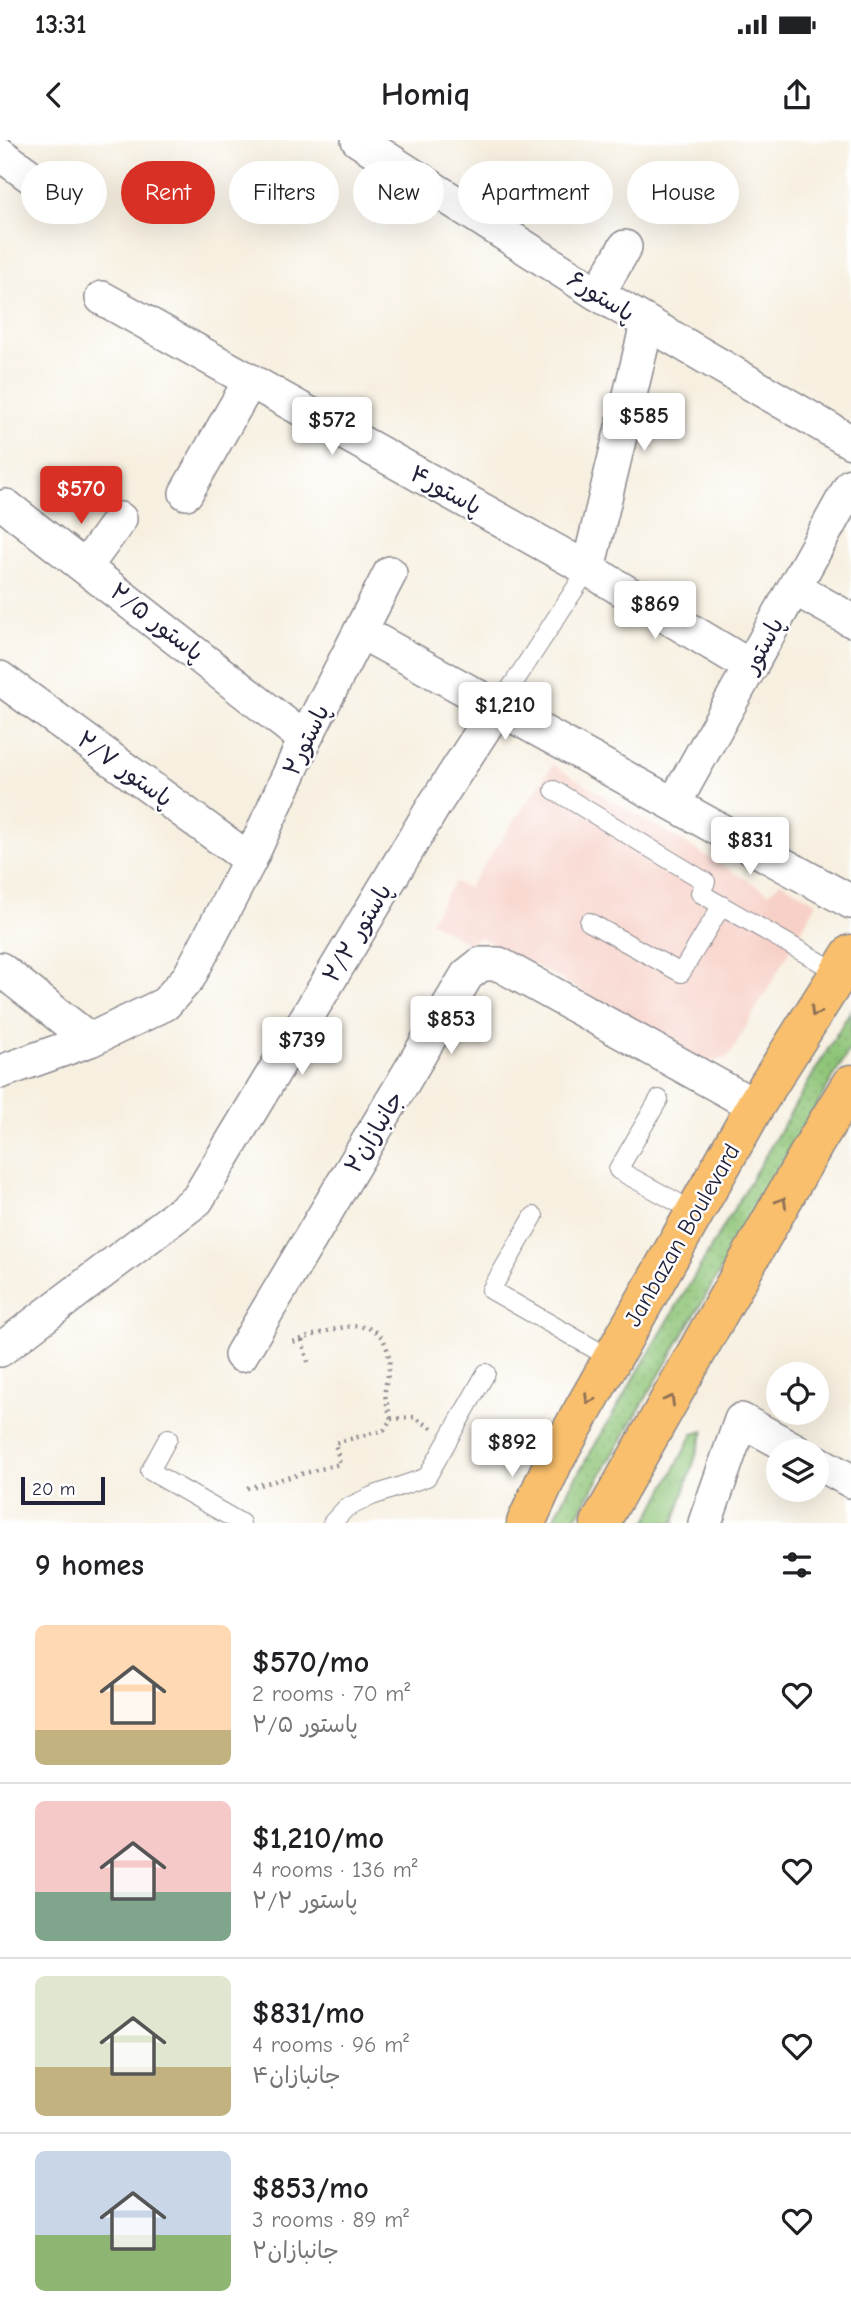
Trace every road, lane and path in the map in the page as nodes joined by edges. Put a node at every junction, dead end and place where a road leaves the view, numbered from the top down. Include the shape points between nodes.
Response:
1 (358, 140) edge
2 (0, 154) edge
3 (21, 169) edge
4 (625, 247) dead end
5 (598, 294) junction
6 (102, 298) dead end
7 (647, 324) junction
8 (250, 381) junction
9 (851, 442) edge
10 (851, 485) edge
11 (186, 493) dead end
12 (6, 506) dead end
13 (120, 519) dead end
14 (86, 566) junction
15 (588, 569) junction
16 (390, 573) dead end
17 (794, 587) junction
18 (851, 620) edge
19 (361, 632) junction
20 (751, 667) junction
21 (0, 678) edge
22 (498, 707) junction
23 (305, 739) junction
24 (554, 790) dead end
25 (674, 804) junction
26 (250, 860) junction
27 (851, 902) edge
28 (722, 905) junction
29 (589, 922) dead end
30 (845, 963) edge
31 (0, 969) edge
32 (90, 1040) junction
33 (0, 1072) edge
34 (851, 1084) edge
35 (659, 1099) dead end
36 (755, 1106) junction
37 (695, 1212) junction
38 (534, 1216) dead end
39 (302, 1340) junction
40 (289, 1343) dead end
41 (0, 1350) edge
42 (241, 1355) dead end
43 (612, 1359) junction
44 (307, 1362) dead end
45 (486, 1373) dead end
46 (391, 1419) junction
47 (168, 1438) dead end
48 (449, 1438) junction
49 (775, 1439) edge
50 (553, 1463) junction
51 (829, 1469) edge
52 (851, 1481) edge
53 (247, 1488) dead end
54 (241, 1523) edge
55 (332, 1523) edge
56 (517, 1523) edge
57 (526, 1523) edge
58 (600, 1523) edge
59 (705, 1523) edge

1 - 5 street, پاستور۶
2 - 3 street
4 - 5 street
5 - 7 street, پاستور۶
6 - 8 street, پاستور۴
7 - 9 street, پاستور۶
7 - 15 street
8 - 11 street
8 - 15 street, پاستور۴
10 - 17 street, پاستور
12 - 14 street, پاستور ۲/۵
13 - 14 street
14 - 23 street, پاستور ۲/۵
15 - 20 street, پاستور۴
15 - 22 lane
16 - 19 street, پاستور۲
17 - 18 street
17 - 20 street, پاستور
19 - 22 street
19 - 23 street, پاستور۲
20 - 25 street, پاستور
21 - 26 street, پاستور ۲/۷
22 - 25 street
22 - 41 street, پاستور ۲/۲ via 197,1200
23 - 26 street, پاستور۲
24 - 28 lane via 706,882 701,893
25 - 27 street
26 - 32 street, پاستور۲ via 189,977 164,1004
28 - 29 lane via 681,973
28 - 30 lane
30 -> 36 main road, Janbazan Boulevard
31 - 32 street
32 - 33 street, پاستور۲
58 -> 34 main road
35 - 37 lane via 618,1171
36 - 37 main road, Janbazan Boulevard
36 - 42 street, جانبازان۲ via 499,964 481,964 467,975
37 - 43 main road, Janbazan Boulevard
38 - 43 lane via 491,1290
39 - 40 path
39 - 44 path
39 - 46 path via 354,1325 372,1329 385,1342 389,1359 385,1391
43 -> 50 main road, Janbazan Boulevard
45 - 48 lane
46 - 48 path via 414,1417
46 - 53 path via 384,1430 335,1443 340,1464
47 - 54 lane via 149,1472
48 - 55 lane via 427,1477 346,1508
49 - 59 street via 741,1420
50 - 56 street
50 - 57 main road, Janbazan Boulevard
51 - 52 street

